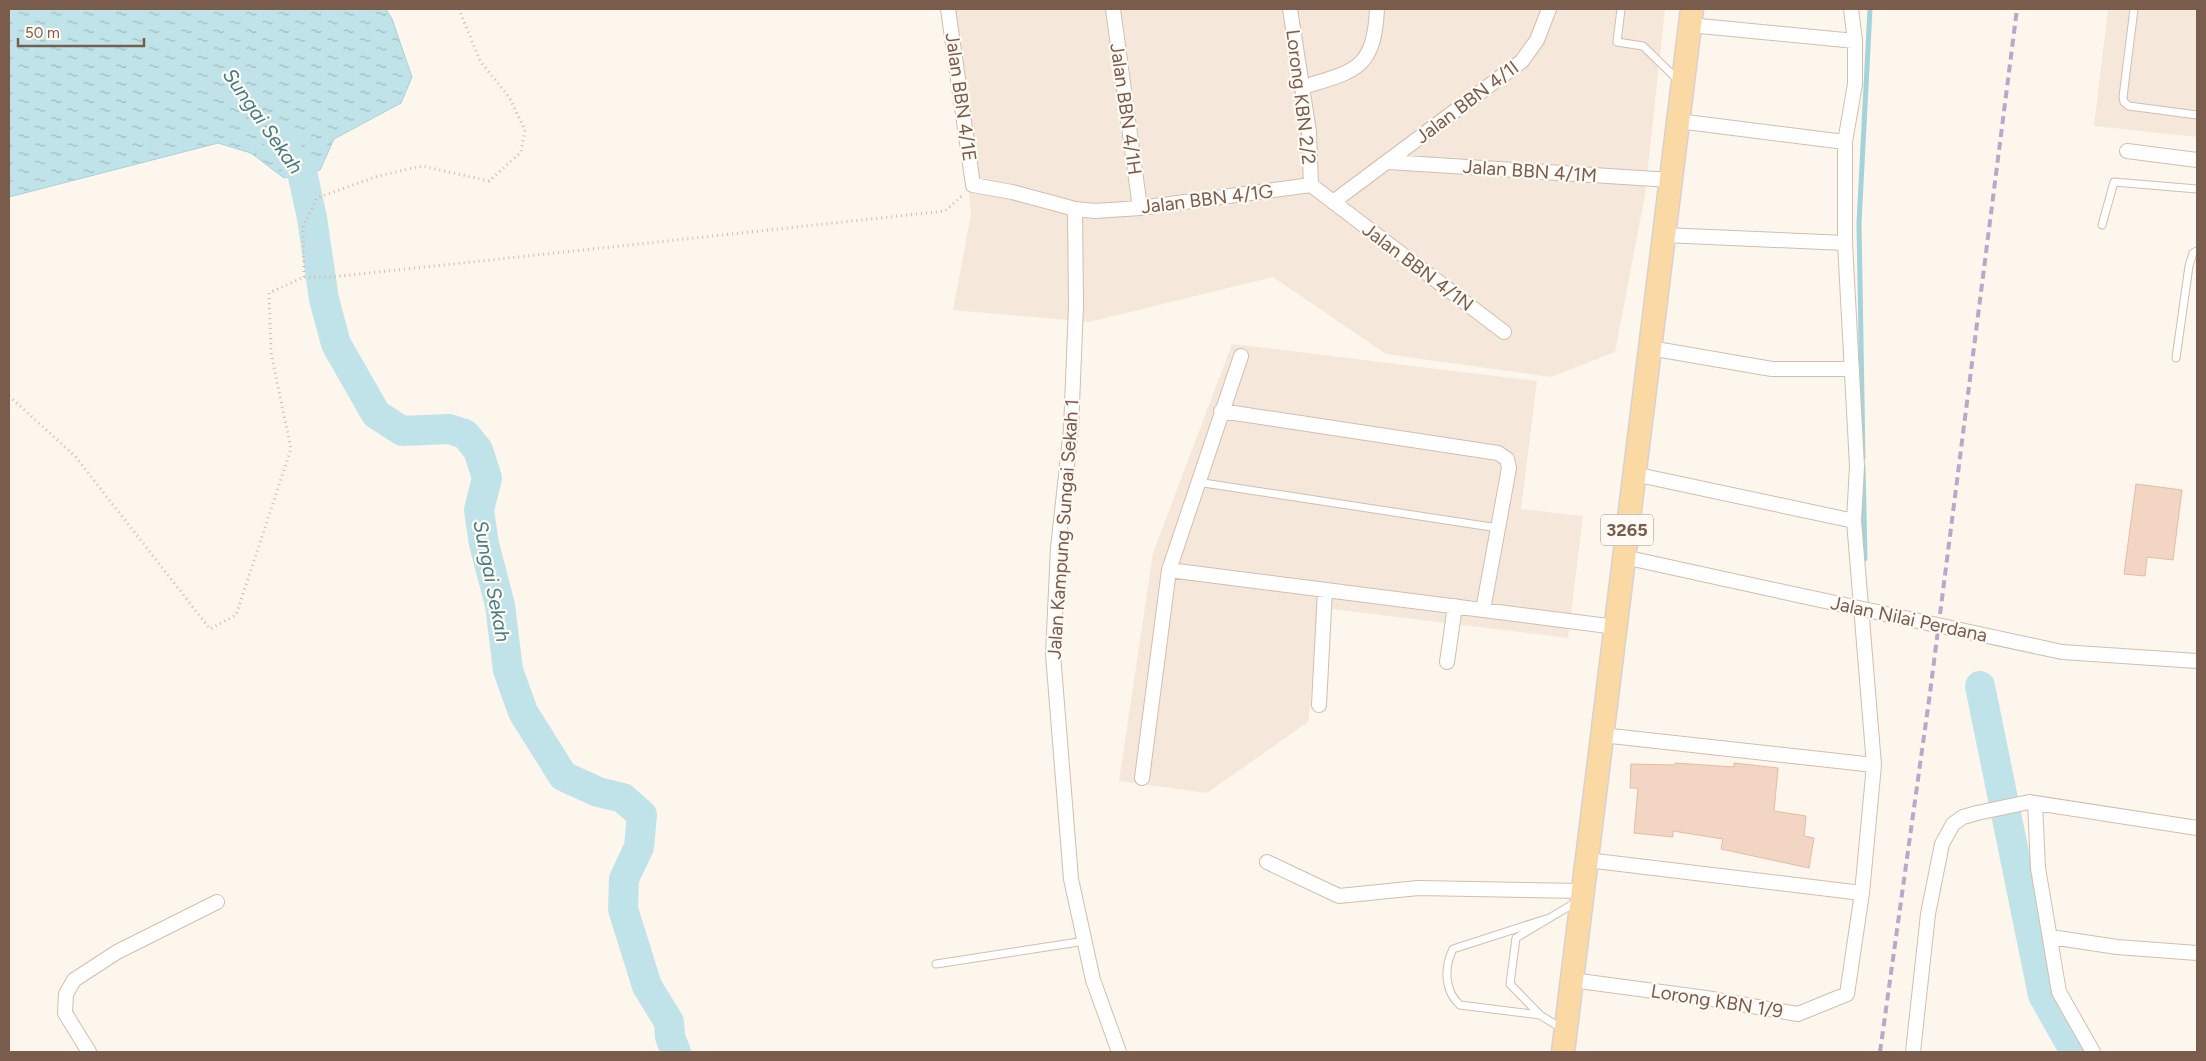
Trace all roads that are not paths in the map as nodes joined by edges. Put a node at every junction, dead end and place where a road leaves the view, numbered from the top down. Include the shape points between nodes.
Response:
1 (948, 9) edge
2 (1113, 9) edge
3 (1290, 9) edge
4 (1377, 9) edge
5 (1549, 9) edge
6 (1622, 9) edge
7 (1851, 9) edge
8 (2134, 9) edge
9 (1691, 17) edge
10 (1855, 41) junction
11 (1682, 85) junction
12 (1303, 87) junction
13 (2197, 115) edge
14 (1678, 121) junction
15 (1845, 142) junction
16 (2127, 151) dead end
17 (2197, 160) edge
18 (1389, 162) junction
19 (1671, 180) junction
20 (973, 185) joint
21 (1311, 185) junction
22 (2197, 189) edge
23 (1332, 202) junction
24 (1140, 208) junction
25 (1075, 209) junction
26 (2102, 225) dead end
27 (1664, 235) junction
28 (1845, 243) junction
29 (2197, 251) edge
30 (1504, 332) dead end
31 (1650, 348) junction
32 (1241, 356) dead end
33 (2176, 358) dead end
34 (1852, 369) junction
35 (1221, 411) junction
36 (1634, 474) junction
37 (1197, 482) junction
38 (1854, 521) junction
39 (1498, 528) junction
40 (1624, 557) junction
41 (1169, 570) junction
42 (1325, 590) junction
43 (1455, 606) junction
44 (1483, 610) junction
45 (1616, 626) junction
46 (1447, 662) dead end
47 (2197, 662) edge
48 (1319, 705) dead end
49 (1602, 735) junction
50 (1874, 765) junction
51 (1142, 778) dead end
52 (2032, 802) junction
53 (2197, 828) edge
54 (1587, 860) junction
55 (1267, 862) dead end
56 (1862, 893) junction
57 (1582, 894) junction
58 (217, 902) dead end
59 (1546, 919) junction
60 (2051, 937) junction
61 (1085, 941) junction
62 (2197, 953) edge
63 (936, 964) dead end
64 (1572, 980) junction
65 (1540, 1015) junction
66 (1564, 1042) edge
67 (89, 1052) edge
68 (1119, 1052) edge
69 (1913, 1052) edge
70 (2093, 1052) edge

1 - 20 street, Jalan BBN 4/1E
2 - 24 street, Jalan BBN 4/1H
3 - 12 street, Lorong KBN 2/2
4 - 12 street via 1376,30 1365,60 1347,73
5 - 18 street, Jalan BBN 4/1I via 1538,40 1522,61
6 - 11 lane via 1616,42 1643,46
7 - 10 street
8 - 13 lane via 2122,97 2124,102 2129,106
9 - 10 street
9 - 11 main road, 3265
10 - 15 street via 1855,84
11 - 14 main road, 3265
12 - 21 street, Lorong KBN 2/2
14 - 15 street
14 - 19 main road, 3265
15 - 28 street
16 - 17 street
18 - 19 street, Jalan BBN 4/1M
18 - 23 street, Jalan BBN 4/1I
19 - 27 main road, 3265
20 - 25 street, Jalan BBN 4/1G
21 - 23 street
21 - 24 street, Jalan BBN 4/1G
22 - 26 lane via 2114,182
23 - 30 street, Jalan BBN 4/1N
24 - 25 street, Jalan BBN 4/1G
25 - 61 street, Jalan Kampung Sungai Sekah 1 via 1076,306 1071,429 1058,548 1052,654 1071,878
27 - 28 street
27 - 31 main road, 3265
28 - 34 street
29 - 33 lane via 2193,253 2189,266
31 - 34 street via 1772,369
31 - 36 main road, 3265
32 - 35 street
34 - 38 street via 1857,466
35 - 37 street
35 - 39 street via 1498,453 1507,459 1509,468
36 - 38 street
36 - 40 main road, 3265
37 - 39 lane
37 - 41 street
38 - 50 street
39 - 44 street
40 - 45 main road, 3265
40 - 47 street, Jalan Nilai Perdana, bridge via 2062,652
41 - 42 street
41 - 51 street
42 - 43 street
42 - 48 street
43 - 44 street
43 - 46 street
44 - 45 street
45 - 49 main road, 3265
49 - 50 street
49 - 54 main road, 3265
50 - 56 street
52 - 53 street
52 - 60 street via 2038,868
52 - 69 street via 1963,817 1953,824 1942,844 1928,914
54 - 56 street
54 - 57 main road, 3265
55 - 57 street via 1339,896 1418,888
56 - 64 street, Lorong KBN 1/9 via 1847,994 1798,1014
57 - 59 lane
57 - 64 main road, 3265
58 - 67 street via 117,952 74,980 66,994 65,1013
59 - 65 lane via 1516,938 1510,984
59 - 65 lane via 1453,949 1447,980 1449,992 1460,1005
60 - 62 street via 2117,947
60 - 70 street via 2059,992
61 - 63 lane
61 - 68 street, Jalan Kampung Sungai Sekah 1 via 1093,980
64 - 66 main road, 3265
65 - 66 lane

